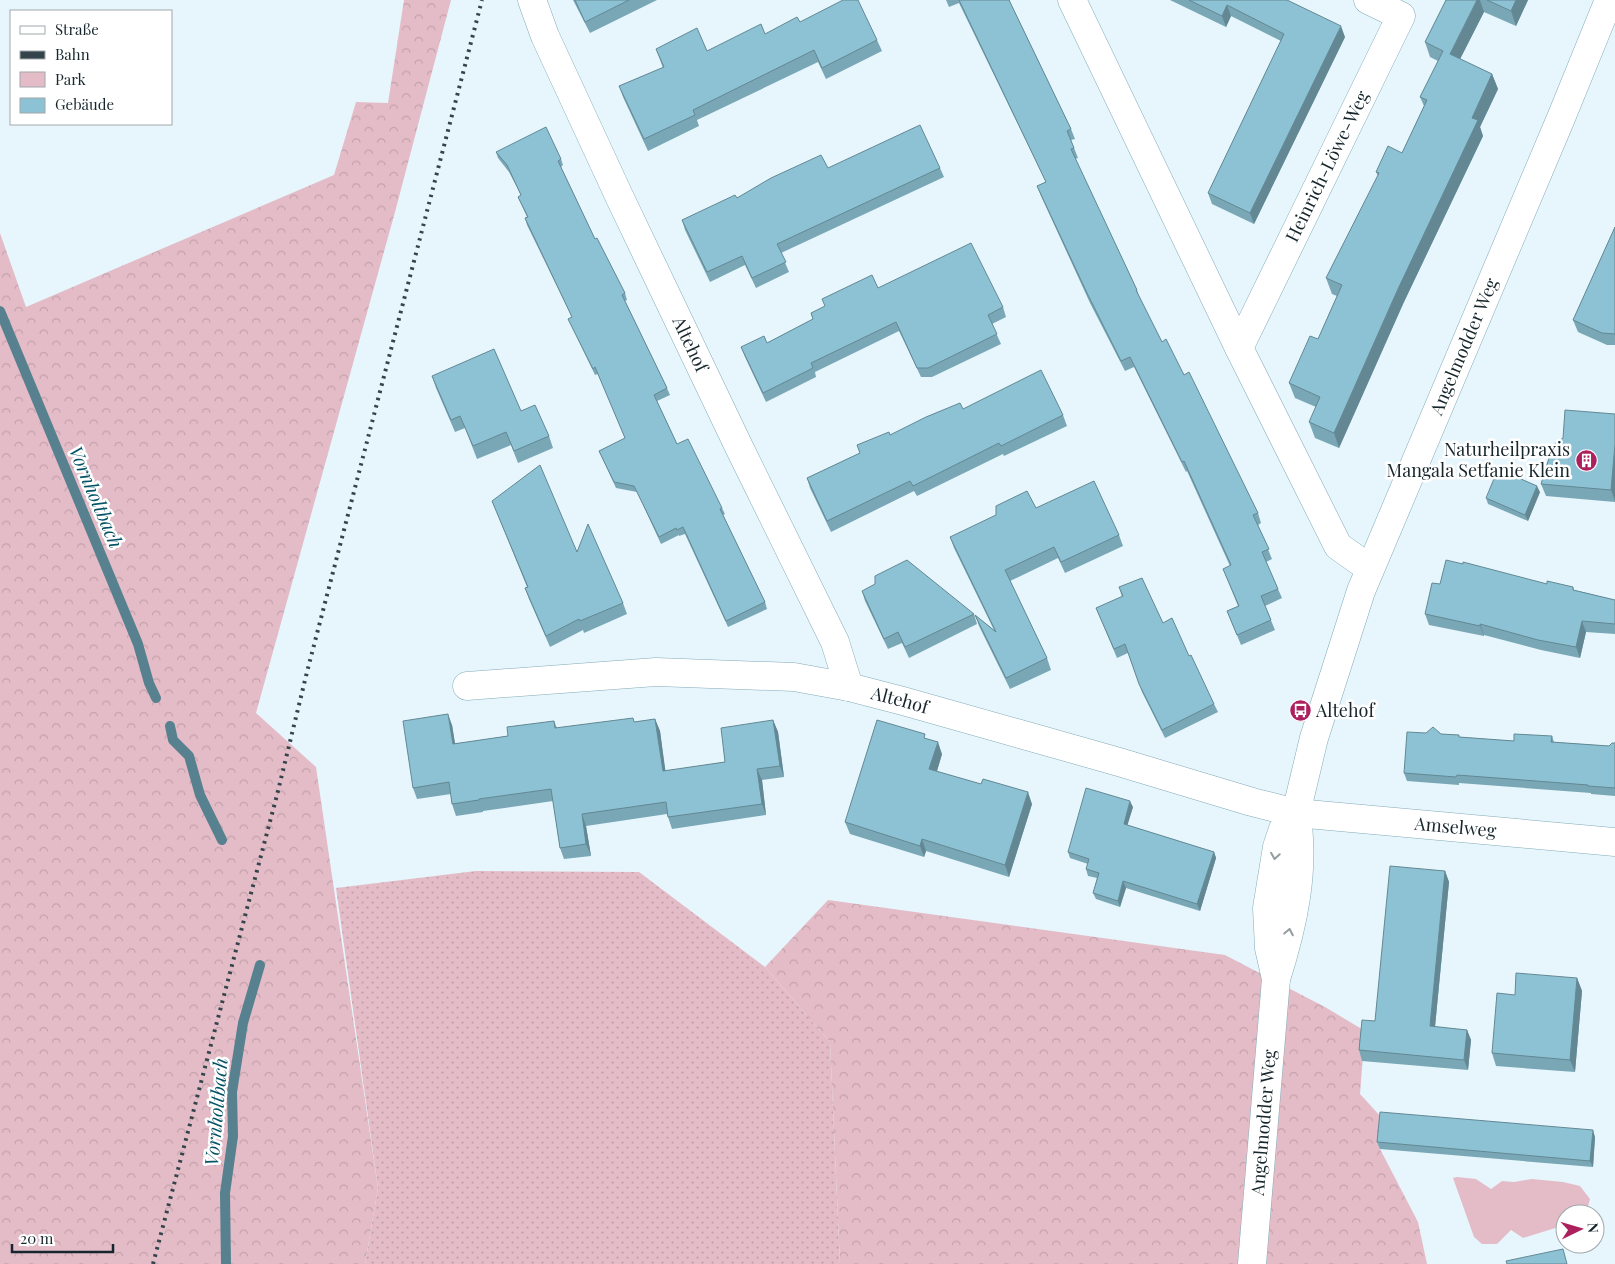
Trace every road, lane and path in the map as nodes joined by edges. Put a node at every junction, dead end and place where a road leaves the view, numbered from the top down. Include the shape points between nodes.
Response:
1 (532, 0) edge
2 (1072, 0) edge
3 (1368, 0) edge
4 (1609, 0) edge
5 (1238, 348) junction
6 (1369, 568) junction
7 (468, 686) dead end
8 (849, 687) junction
9 (1296, 813) junction
10 (1615, 842) edge
11 (1252, 1264) edge

1 - 8 street, Altehof via 545,36 620,198 835,642
2 - 5 street
3 - 5 street, Heinrich-Löwe-Weg via 1401,16
4 - 6 street, Angelmodder Weg
5 - 6 street via 1338,546
6 - 9 street, Angelmodder Weg via 1314,738
7 - 8 street, Altehof via 656,672 794,677
8 - 9 street, Altehof
9 - 10 street, Amselweg
9 - 11 street, Angelmodder Weg via 1283,829 1276,847 1267,908 1269,948 1276,979

